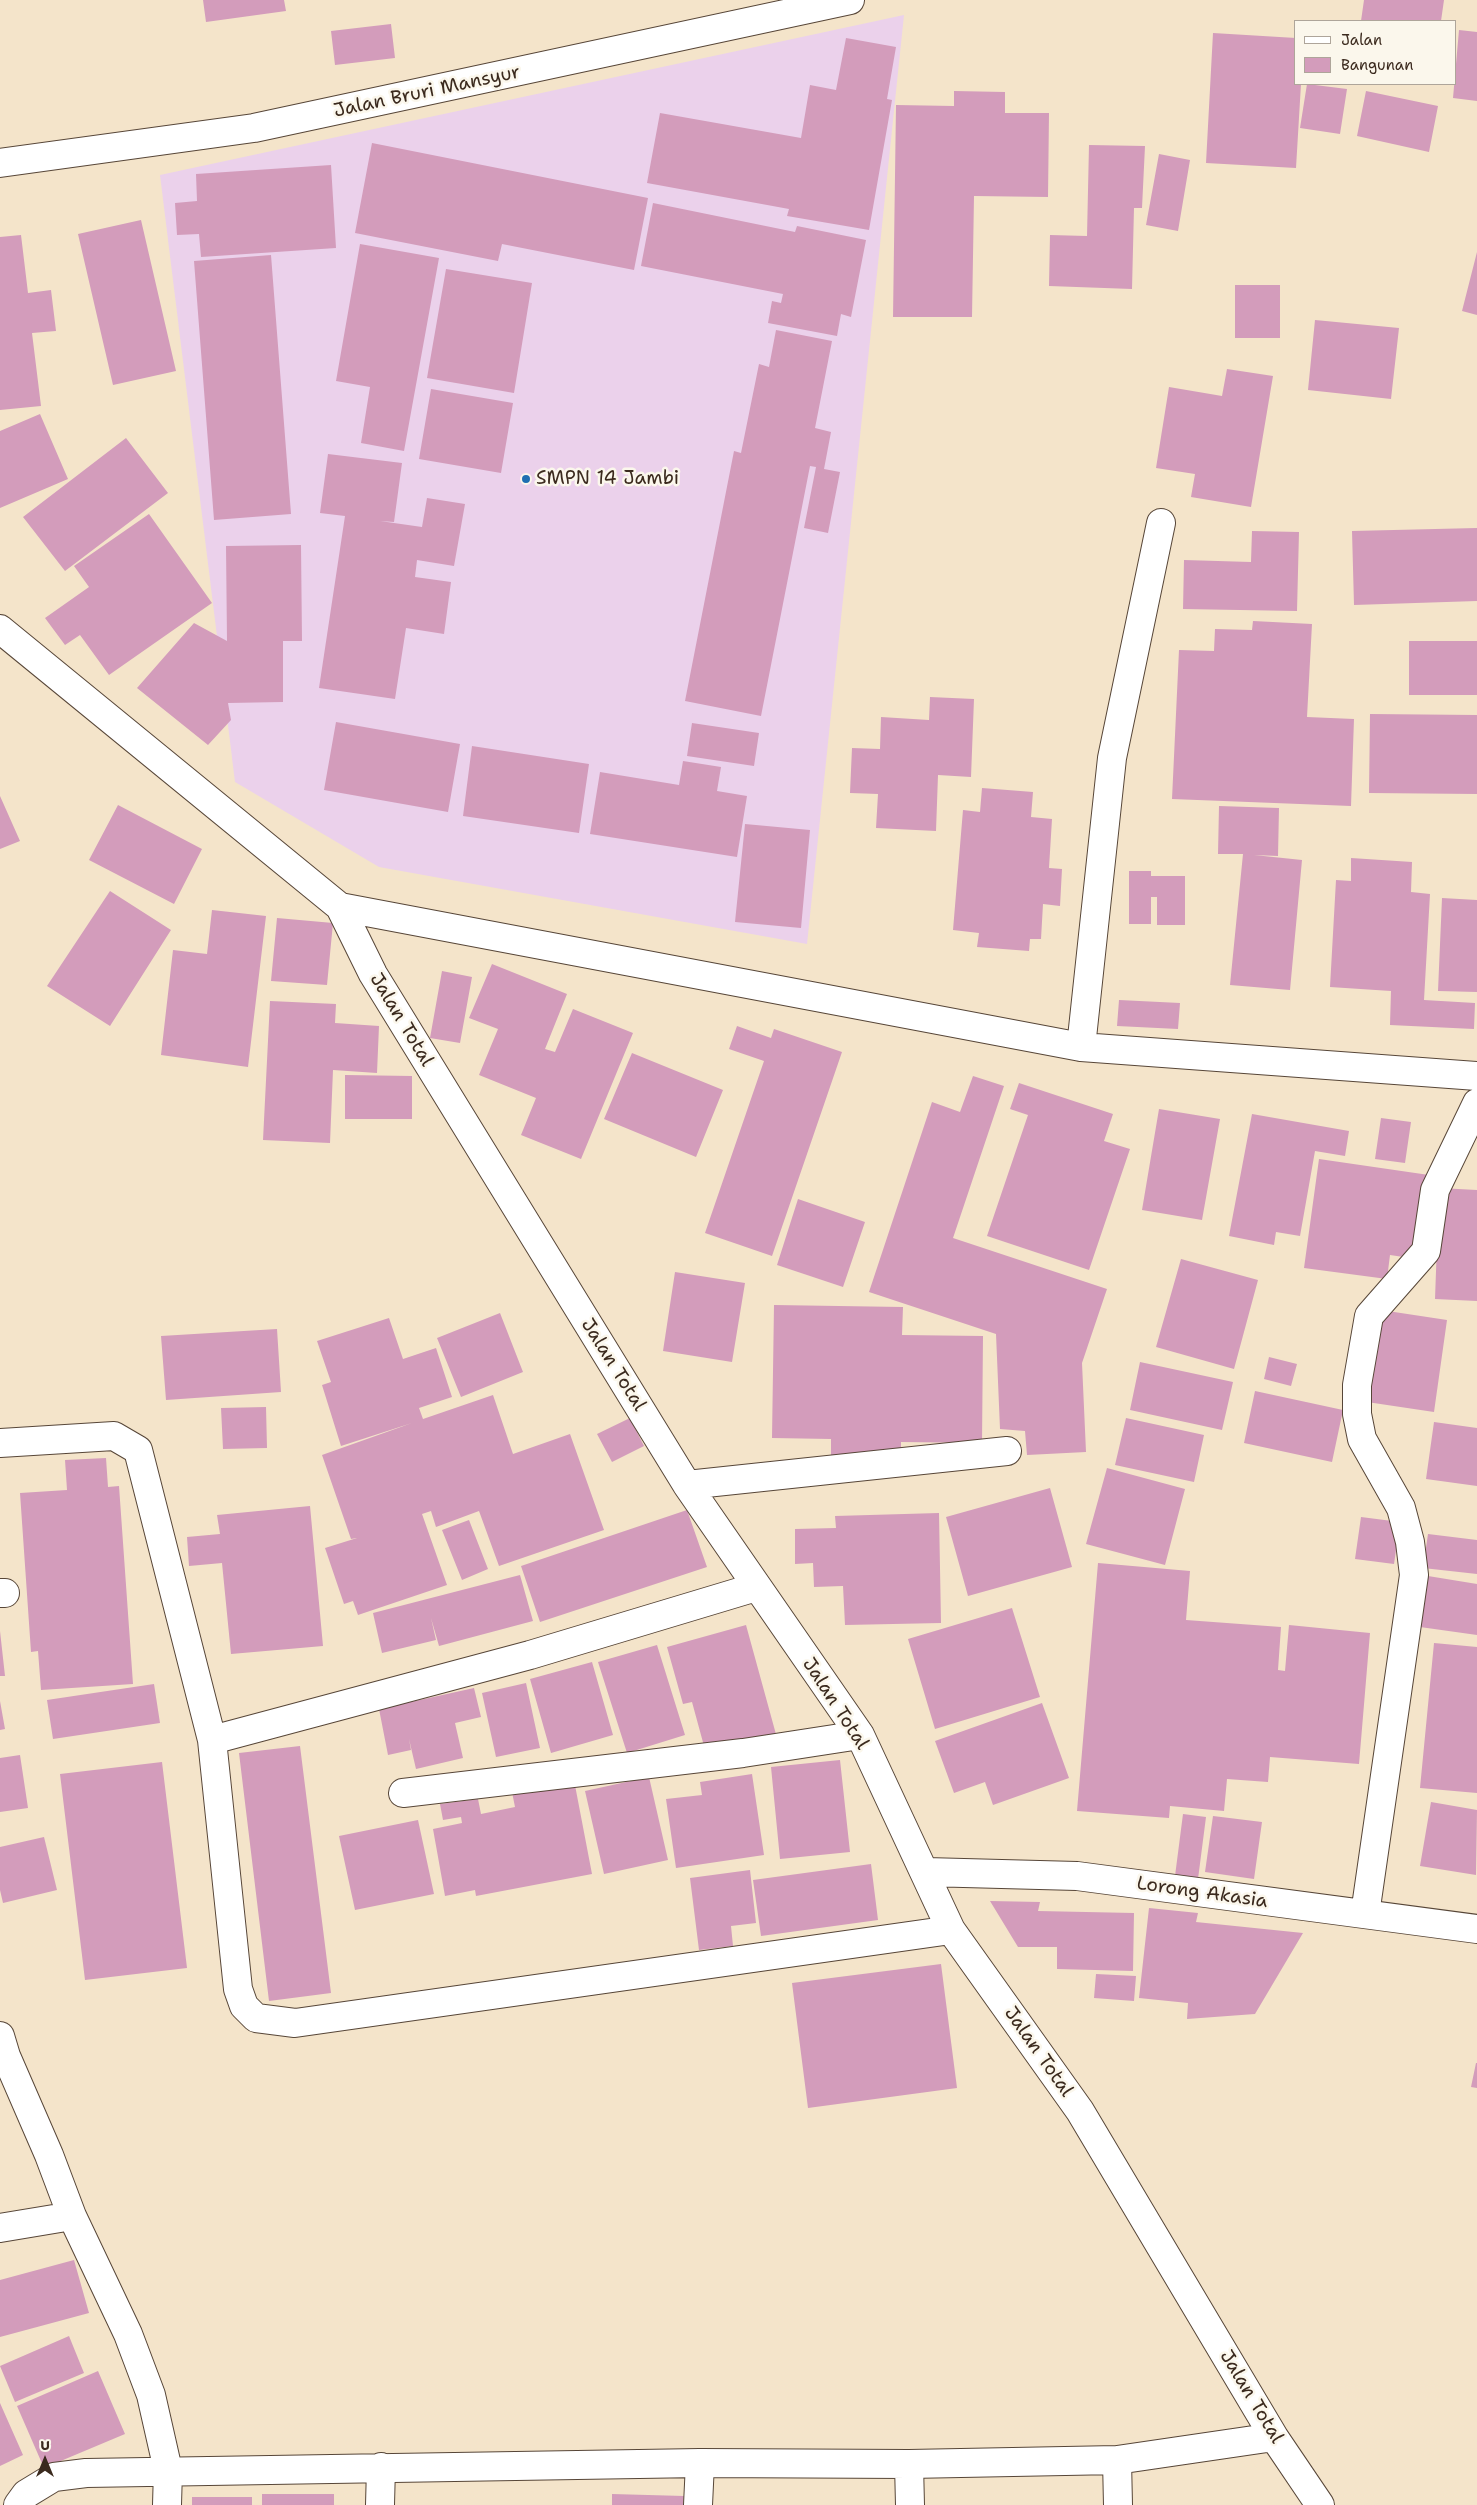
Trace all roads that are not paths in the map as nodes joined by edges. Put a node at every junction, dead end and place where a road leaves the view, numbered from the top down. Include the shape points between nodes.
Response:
1 (850, 0) edge
2 (0, 163) edge
3 (1161, 523) dead end
4 (0, 629) edge
5 (340, 907) junction
6 (1081, 1046) junction
7 (1477, 1076) edge
8 (1477, 1103) edge
9 (0, 1443) edge
10 (1007, 1451) dead end
11 (687, 1485) junction
12 (756, 1587) junction
13 (860, 1735) junction
14 (212, 1740) junction
15 (403, 1794) dead end
16 (926, 1872) junction
17 (1365, 1914) junction
18 (1477, 1929) edge
19 (951, 1930) junction
20 (0, 2036) edge
21 (72, 2216) junction
22 (0, 2228) edge
23 (1274, 2437) junction
24 (1117, 2460) junction
25 (700, 2463) junction
26 (909, 2464) junction
27 (381, 2468) junction
28 (168, 2470) junction
29 (18, 2505) edge
30 (167, 2505) edge
31 (380, 2505) edge
32 (698, 2505) edge
33 (910, 2505) edge
34 (1118, 2505) edge
35 (1320, 2505) edge

1 - 2 street, Jalan Bruri Mansyur via 254,128
3 - 6 street via 1112,758
4 - 5 street
5 - 6 street
5 - 11 street, Jalan Total via 373,974
6 - 7 street
8 - 17 street via 1435,1190 1426,1251 1369,1316 1357,1385 1357,1414 1362,1439 1401,1508 1414,1574
9 - 14 street via 114,1436 138,1450
10 - 11 street
11 - 12 street, Jalan Total
12 - 13 street, Jalan Total
12 - 14 street via 530,1655
13 - 15 street via 743,1753
13 - 16 street, Jalan Total
14 - 19 street via 238,1989 244,2006 256,2018 295,2023
16 - 17 street, Lorong Akasia via 1077,1876
16 - 19 street, Jalan Total
17 - 18 street, Lorong Akasia
19 - 23 street, Jalan Total via 1080,2112
20 - 21 street
21 - 22 street
21 - 28 street via 128,2334 151,2395
23 - 24 street
23 - 35 street, Jalan Total
24 - 26 street
24 - 34 street
25 - 26 street
25 - 27 street
25 - 32 street
26 - 33 street
27 - 28 street
27 - 31 street
28 - 29 street via 54,2477 26,2494
28 - 30 street

